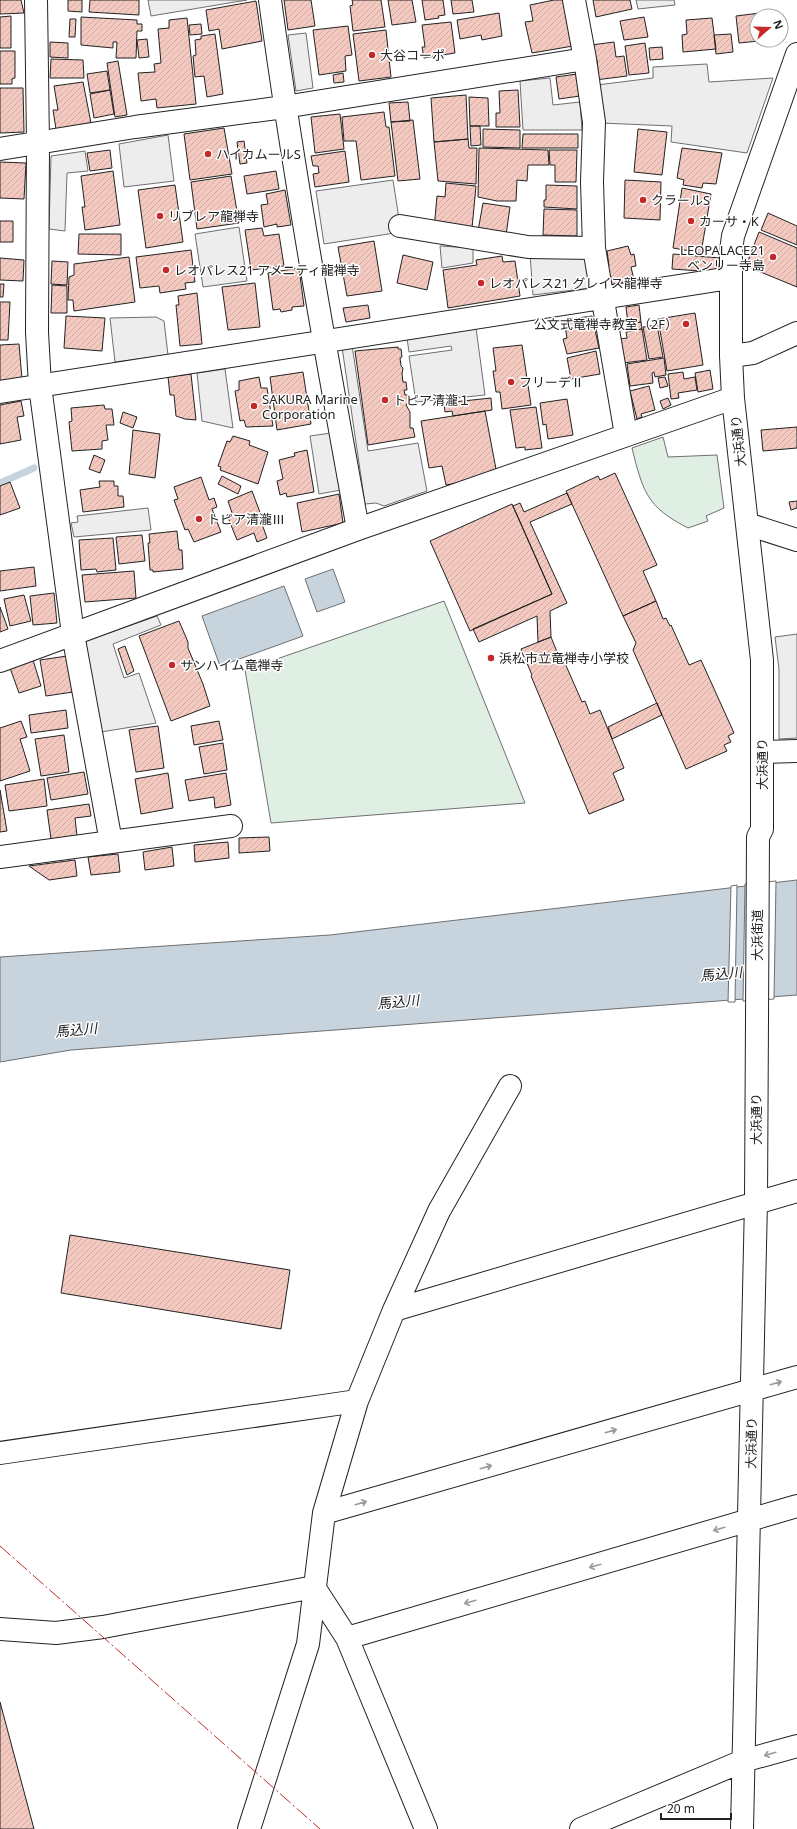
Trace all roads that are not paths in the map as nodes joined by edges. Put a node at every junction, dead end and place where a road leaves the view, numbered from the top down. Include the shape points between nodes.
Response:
1 (36, 0) edge
2 (270, 0) edge
3 (574, 0) edge
4 (797, 54) edge
5 (585, 59) junction
6 (284, 107) junction
7 (38, 143) junction
8 (0, 149) edge
9 (400, 226) dead end
10 (594, 248) junction
11 (730, 278) junction
12 (602, 299) junction
13 (797, 333) edge
14 (324, 341) junction
15 (731, 356) junction
16 (40, 386) junction
17 (0, 392) edge
18 (733, 398) junction
19 (626, 435) junction
20 (747, 524) junction
21 (358, 529) junction
22 (797, 540) edge
23 (73, 634) junction
24 (0, 661) edge
25 (797, 751) edge
26 (763, 752) junction
27 (231, 826) dead end
28 (758, 837) joint
29 (111, 842) junction
30 (0, 857) edge
31 (756, 1056) joint
32 (510, 1086) dead end
33 (797, 1190) edge
34 (756, 1202) junction
35 (394, 1310) junction
36 (797, 1377) edge
37 (752, 1390) junction
38 (356, 1400) junction
39 (0, 1453) edge
40 (797, 1506) edge
41 (324, 1513) junction
42 (749, 1520) junction
43 (314, 1587) junction
44 (0, 1629) edge
45 (347, 1638) junction
46 (797, 1746) edge
47 (743, 1761) junction
48 (249, 1829) edge
49 (426, 1829) edge
50 (581, 1829) edge
51 (742, 1829) edge

1 - 7 street
2 - 6 street
3 - 5 street
4 - 11 street, 大浜通り via 733,236
5 - 6 street
5 - 10 street via 594,122
6 - 7 street
6 - 14 street
7 - 8 street
7 - 16 street via 37,332
9 - 10 street via 528,247
10 - 12 street
11 - 12 street
11 - 15 street, 大浜通り
12 - 14 street
12 - 19 street
13 - 15 street via 753,353
14 - 16 street
14 - 21 street
15 - 18 street, 大浜通り
16 - 17 street
16 - 23 street
18 - 19 street
18 - 20 street, 大浜通り
19 - 21 street
20 - 22 street
20 - 26 street, 大浜通り via 762,660
21 - 23 street
23 - 24 street
23 - 29 street
25 - 26 street
26 - 28 street, 大浜通り via 762,829
27 - 29 street
28 - 31 street, 大浜街道
29 - 30 street
31 - 34 street, 大浜通り
32 - 35 street via 439,1211
33 - 34 street
34 - 35 street
34 - 37 street, 大浜通り
35 - 38 street
37 -> 36 street
41 -> 37 street
37 - 42 street, 大浜通り
38 - 39 street
38 - 41 street
40 - 42 street
41 - 43 street
42 -> 45 street
42 - 47 street, 大浜通り
43 - 44 street via 103,1627 56,1633
43 - 45 street
43 - 48 street via 308,1644
45 - 49 street
46 -> 47 street
47 - 50 street
47 - 51 street, 大浜通り

